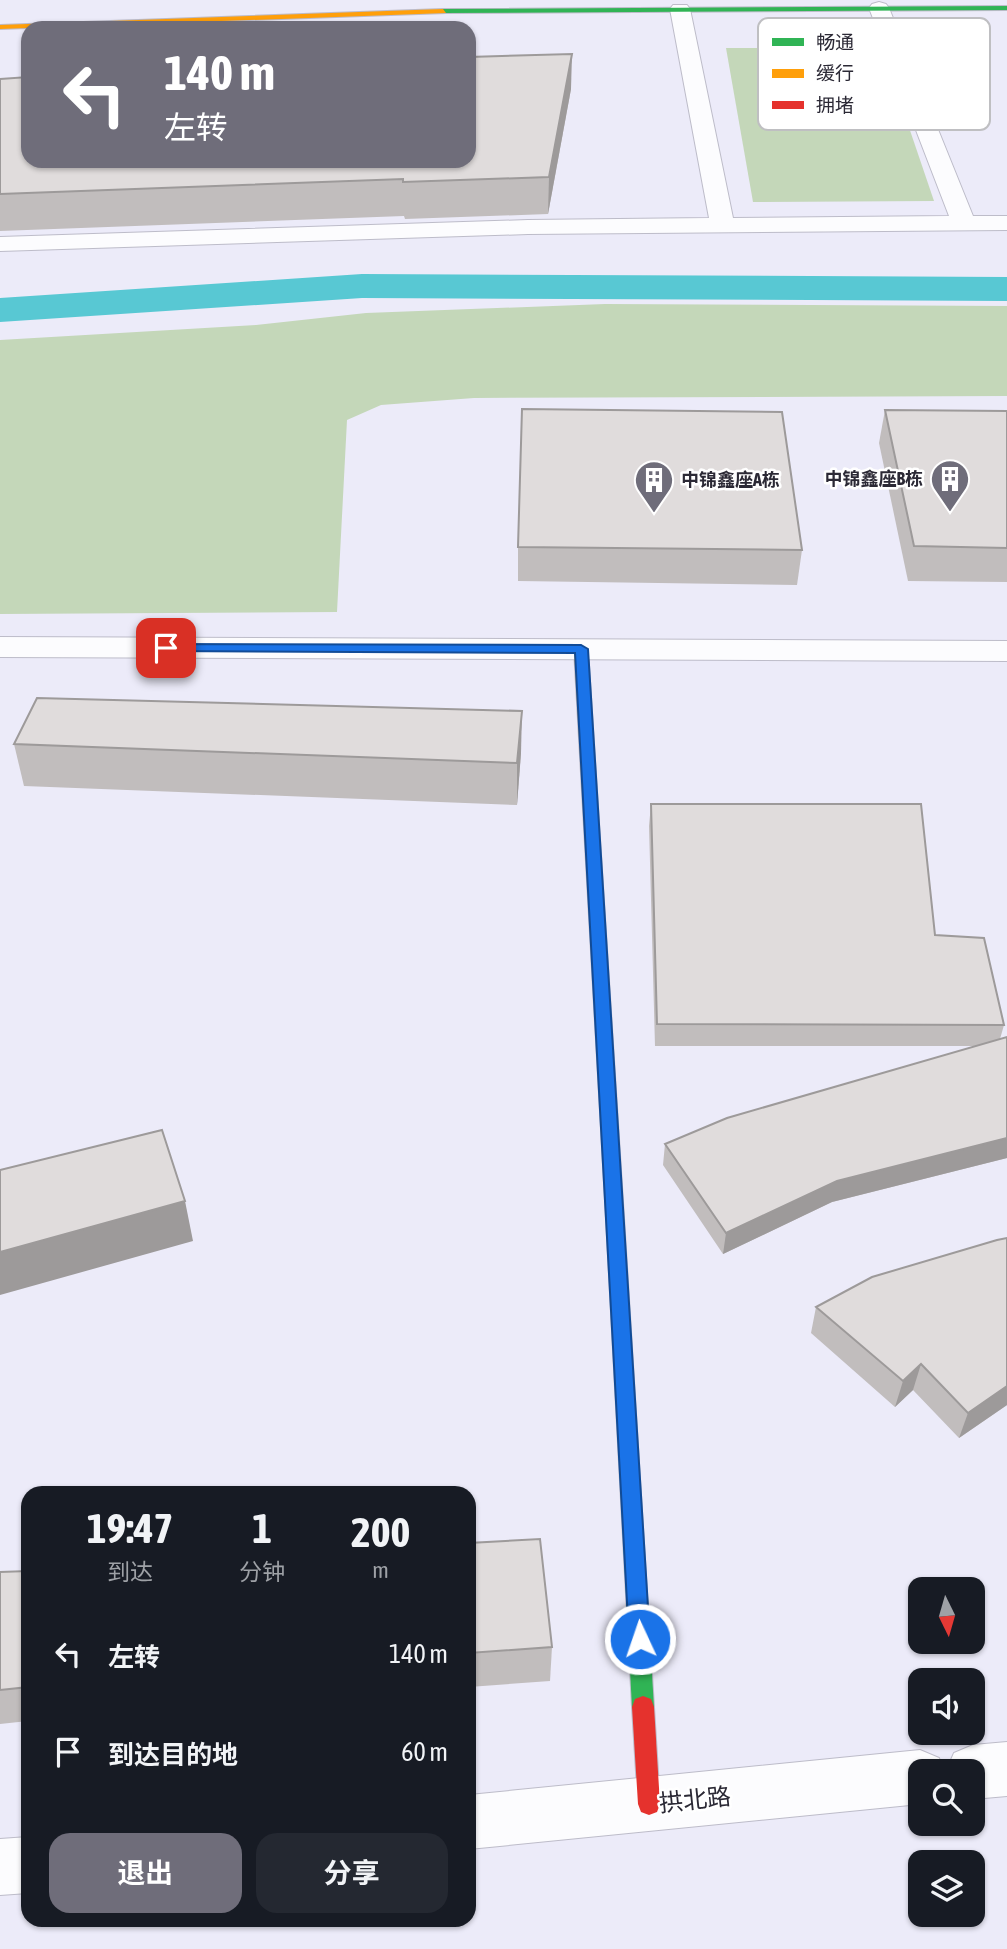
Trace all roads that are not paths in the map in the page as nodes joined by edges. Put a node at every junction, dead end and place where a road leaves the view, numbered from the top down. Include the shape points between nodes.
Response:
1 (1007, 8) edge
2 (779, 10) edge
3 (681, 15) junction
4 (882, 15) junction
5 (883, 18) edge
6 (944, 18) edge
7 (138, 21) edge
8 (476, 22) edge
9 (21, 26) edge
10 (0, 27) edge
11 (21, 38) edge
12 (0, 40) edge
13 (927, 130) edge
14 (963, 222) junction
15 (1007, 223) edge
16 (722, 224) junction
17 (0, 244) edge
18 (0, 647) edge
19 (581, 649) junction
20 (1007, 651) edge
21 (1007, 1769) edge
22 (985, 1771) edge
23 (908, 1778) edge
24 (649, 1804) junction
25 (476, 1821) edge
26 (21, 1866) edge
27 (0, 1867) edge

1 - 4 main road
2 - 3 main road
2 - 4 main road
3 - 7 main road via 321,13
3 - 8 main road
3 - 16 street
4 - 5 street
4 - 6 main road
9 - 10 main road
11 - 12 main road
13 - 14 street
14 - 15 street
14 - 16 street
16 - 17 street
18 - 19 street
19 - 20 street
19 - 24 main road
21 - 22 street
23 - 24 street, 拱北路
24 - 25 street, 拱北路
26 - 27 street

